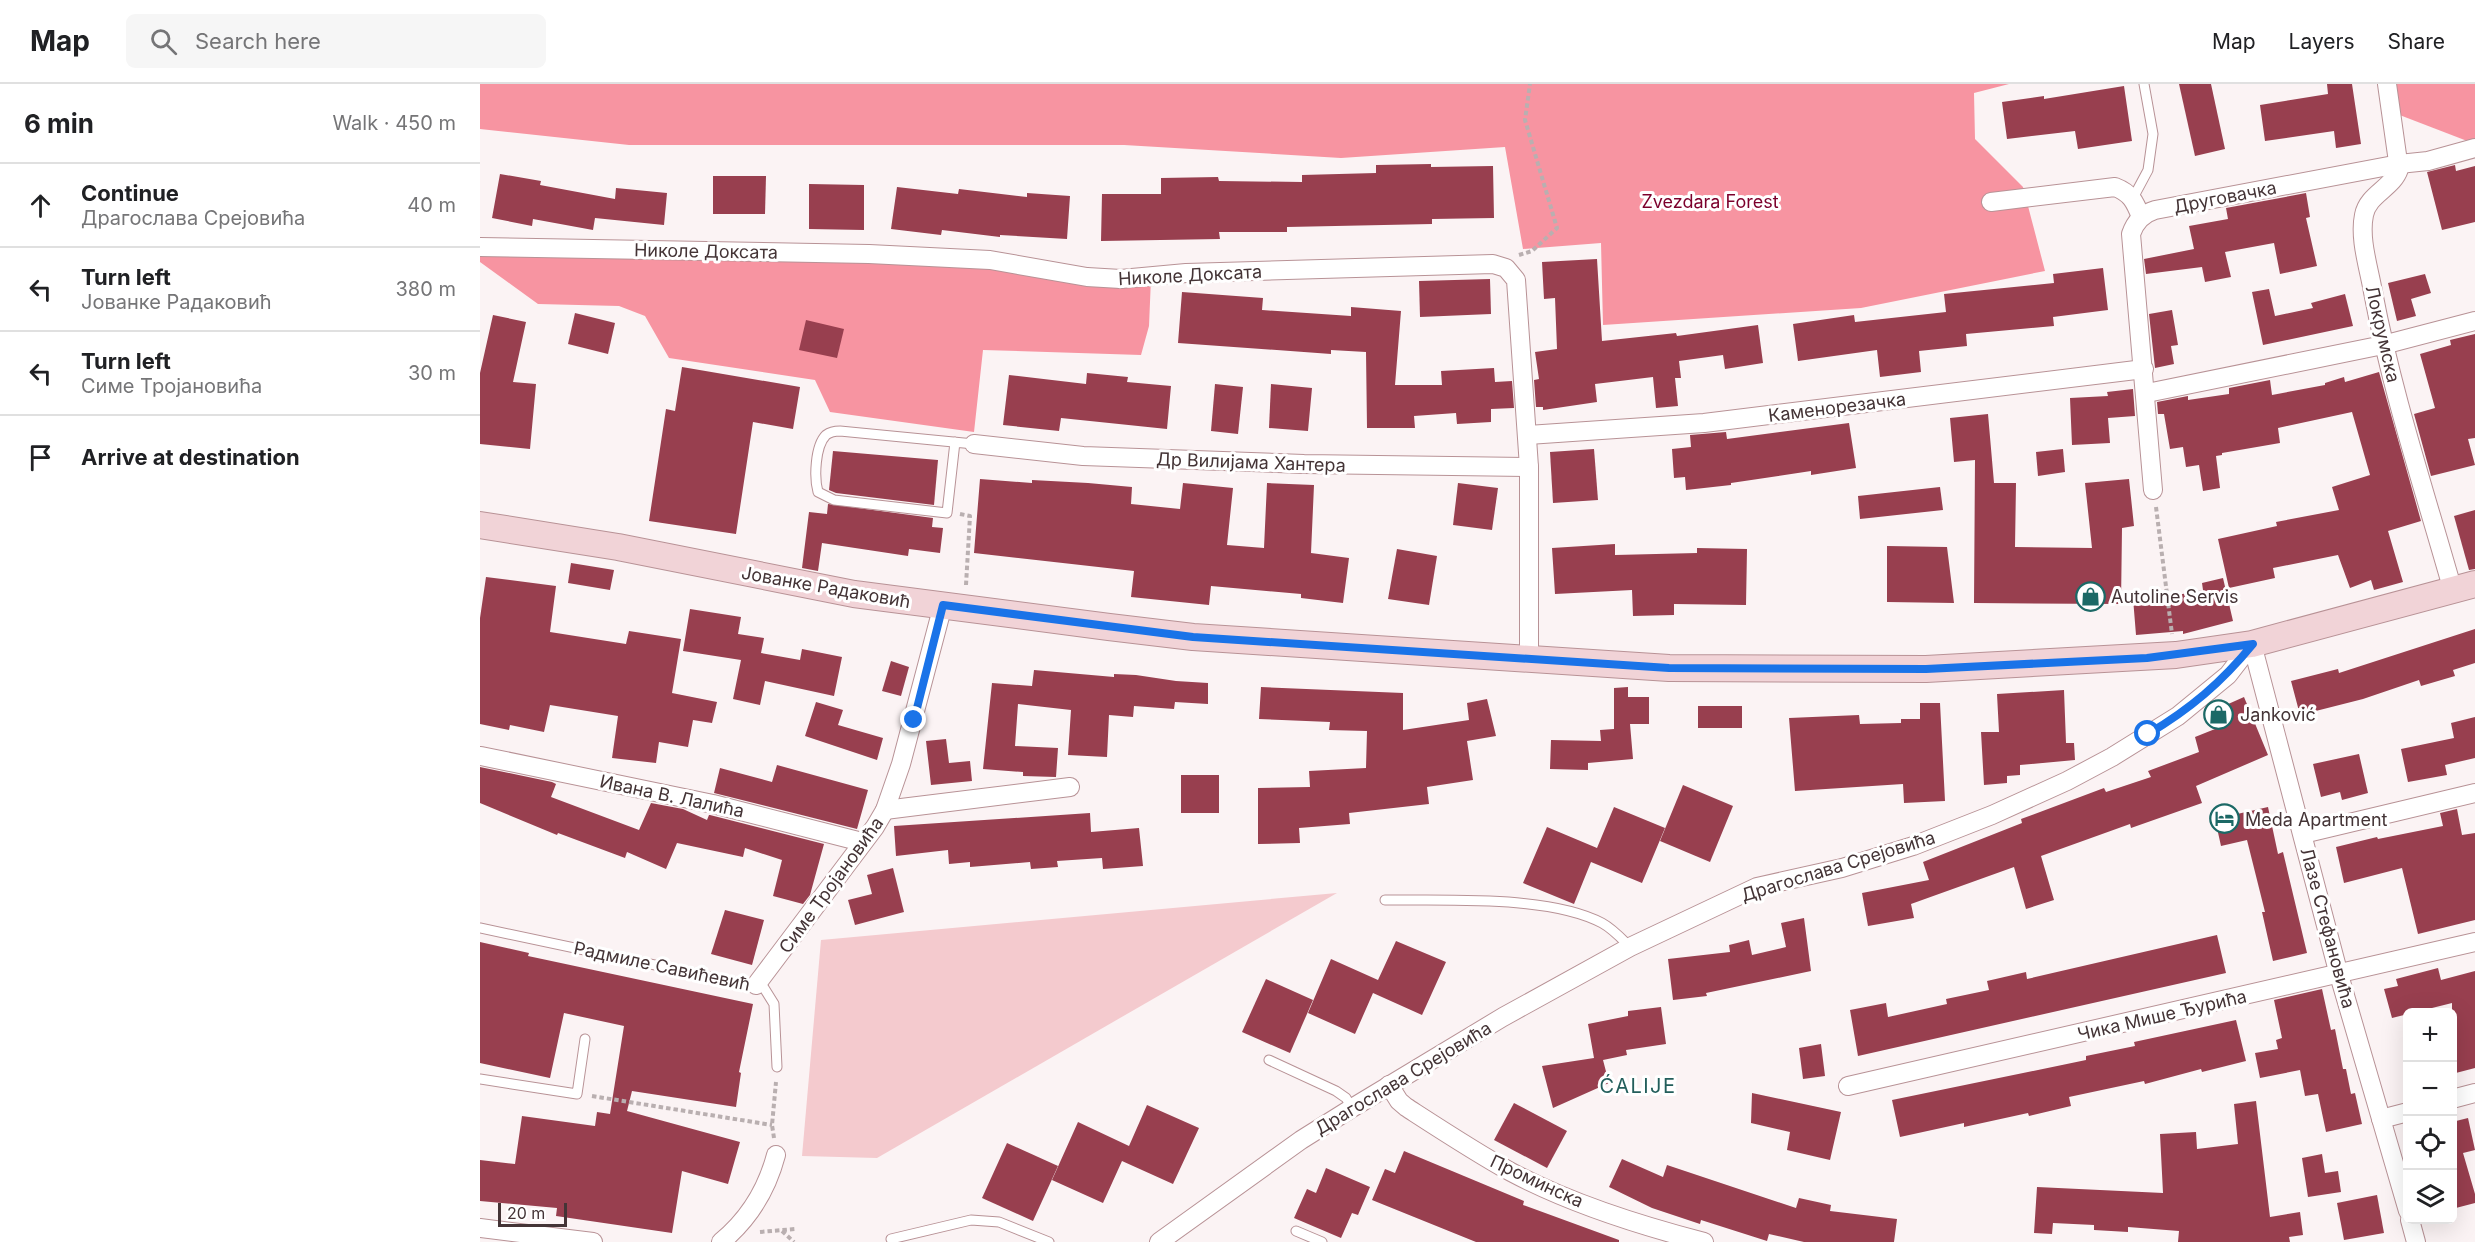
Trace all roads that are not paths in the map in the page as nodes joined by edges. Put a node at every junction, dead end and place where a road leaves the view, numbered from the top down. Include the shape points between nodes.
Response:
1 (2144, 84) edge
2 (2387, 84) edge
3 (2475, 148) edge
4 (2400, 164) junction
5 (2133, 198) junction
6 (1990, 202) dead end
7 (2141, 217) junction
8 (480, 247) edge
9 (2475, 321) edge
10 (2384, 345) junction
11 (2144, 369) junction
12 (2147, 393) junction
13 (1528, 435) junction
14 (955, 442) junction
15 (974, 444) joint
16 (1529, 467) junction
17 (2153, 490) road end
18 (480, 525) edge
19 (2464, 587) edge
20 (954, 607) junction
21 (2253, 644) junction
22 (1529, 660) junction
23 (481, 756) edge
24 (1070, 787) dead end
25 (2475, 793) edge
26 (885, 810) junction
27 (2303, 834) junction
28 (862, 842) junction
29 (1385, 900) dead end
30 (480, 928) edge
31 (2475, 942) edge
32 (1630, 947) junction
33 (2339, 975) junction
34 (756, 985) junction
35 (585, 1039) dead end
36 (1269, 1060) dead end
37 (777, 1067) road end
38 (480, 1079) edge
39 (1389, 1085) junction
40 (1848, 1086) dead end
41 (2475, 1093) edge
42 (2457, 1098) edge
43 (1352, 1108) junction
44 (2403, 1113) edge
45 (2381, 1119) junction
46 (776, 1155) road end
47 (2403, 1194) edge
48 (2411, 1224) edge
49 (480, 1228) edge
50 (1296, 1231) dead end
51 (891, 1239) dead end
52 (593, 1242) edge
53 (721, 1242) edge
54 (1049, 1242) edge
55 (1159, 1242) edge
56 (1322, 1242) edge
57 (1704, 1242) edge
58 (2416, 1242) edge

1 - 5 lane via 2152,134 2148,170
2 - 4 street
3 - 4 street, Друговачка
4 - 7 street, Друговачка via 2155,210
4 - 10 street, Локрумска via 2396,176 2370,201 2364,214 2364,246
5 - 6 street via 2126,190 2115,187
5 - 7 street
7 - 11 street via 2131,234
8 - 13 street, Николе Доксата via 990,260 1121,279 1186,273 1493,264 1506,268 1516,280
9 - 10 street
10 - 12 street
10 - 19 street, Локрумска
11 - 12 street
11 - 13 street, Каменорезачка via 1704,423
12 - 17 street
13 - 16 street
14 - 14 lane via 840,431 826,435 819,448 818,492 829,499 948,513
14 - 15 lane
15 - 16 street, Др Вилијама Хантера via 1142,459
16 - 22 street
18 - 20 main road, Јованке Радаковић via 618,547 854,594
19 - 21 main road
20 - 22 main road, Јованке Радаковић via 1193,637
20 - 26 street, Симе Тројановића
21 - 22 main road, Јованке Радаковић via 2176,655 1926,669 1669,668
21 - 27 street, Лазе Стефановића
21 - 32 street, Драгослава Срејовића via 2228,675 2178,716 2067,781 1913,846 1842,868 1757,887
23 - 28 street, Ивана В. Лалића via 713,804
24 - 26 street
25 - 27 street
26 - 28 street, Симе Тројановића
27 - 33 street, Лазе Стефановића
28 - 34 street, Симе Тројановића
29 - 32 lane via 1532,904 1602,923
30 - 34 lane, Радмиле Савићевић
31 - 33 street, Чика Мише Ђурића
32 - 39 street, Драгослава Срејовића
33 - 40 street, Чика Мише Ђурића
33 - 45 street, Лазе Стефановића
34 - 37 lane, Радмиле Савићевић via 764,988 774,1004
35 - 38 lane via 577,1094
36 - 43 lane via 1336,1091
39 - 43 street, Драгослава Срејовића
39 - 57 street, Проминска via 1406,1107 1526,1180 1617,1217
41 - 42 street
43 - 55 street, Драгослава Срејовића
44 - 45 street
45 - 47 street, Лазе Стефановића
46 - 53 street via 766,1187 734,1232
48 - 58 street
49 - 52 street
50 - 56 lane
51 - 54 lane via 971,1220 999,1222

